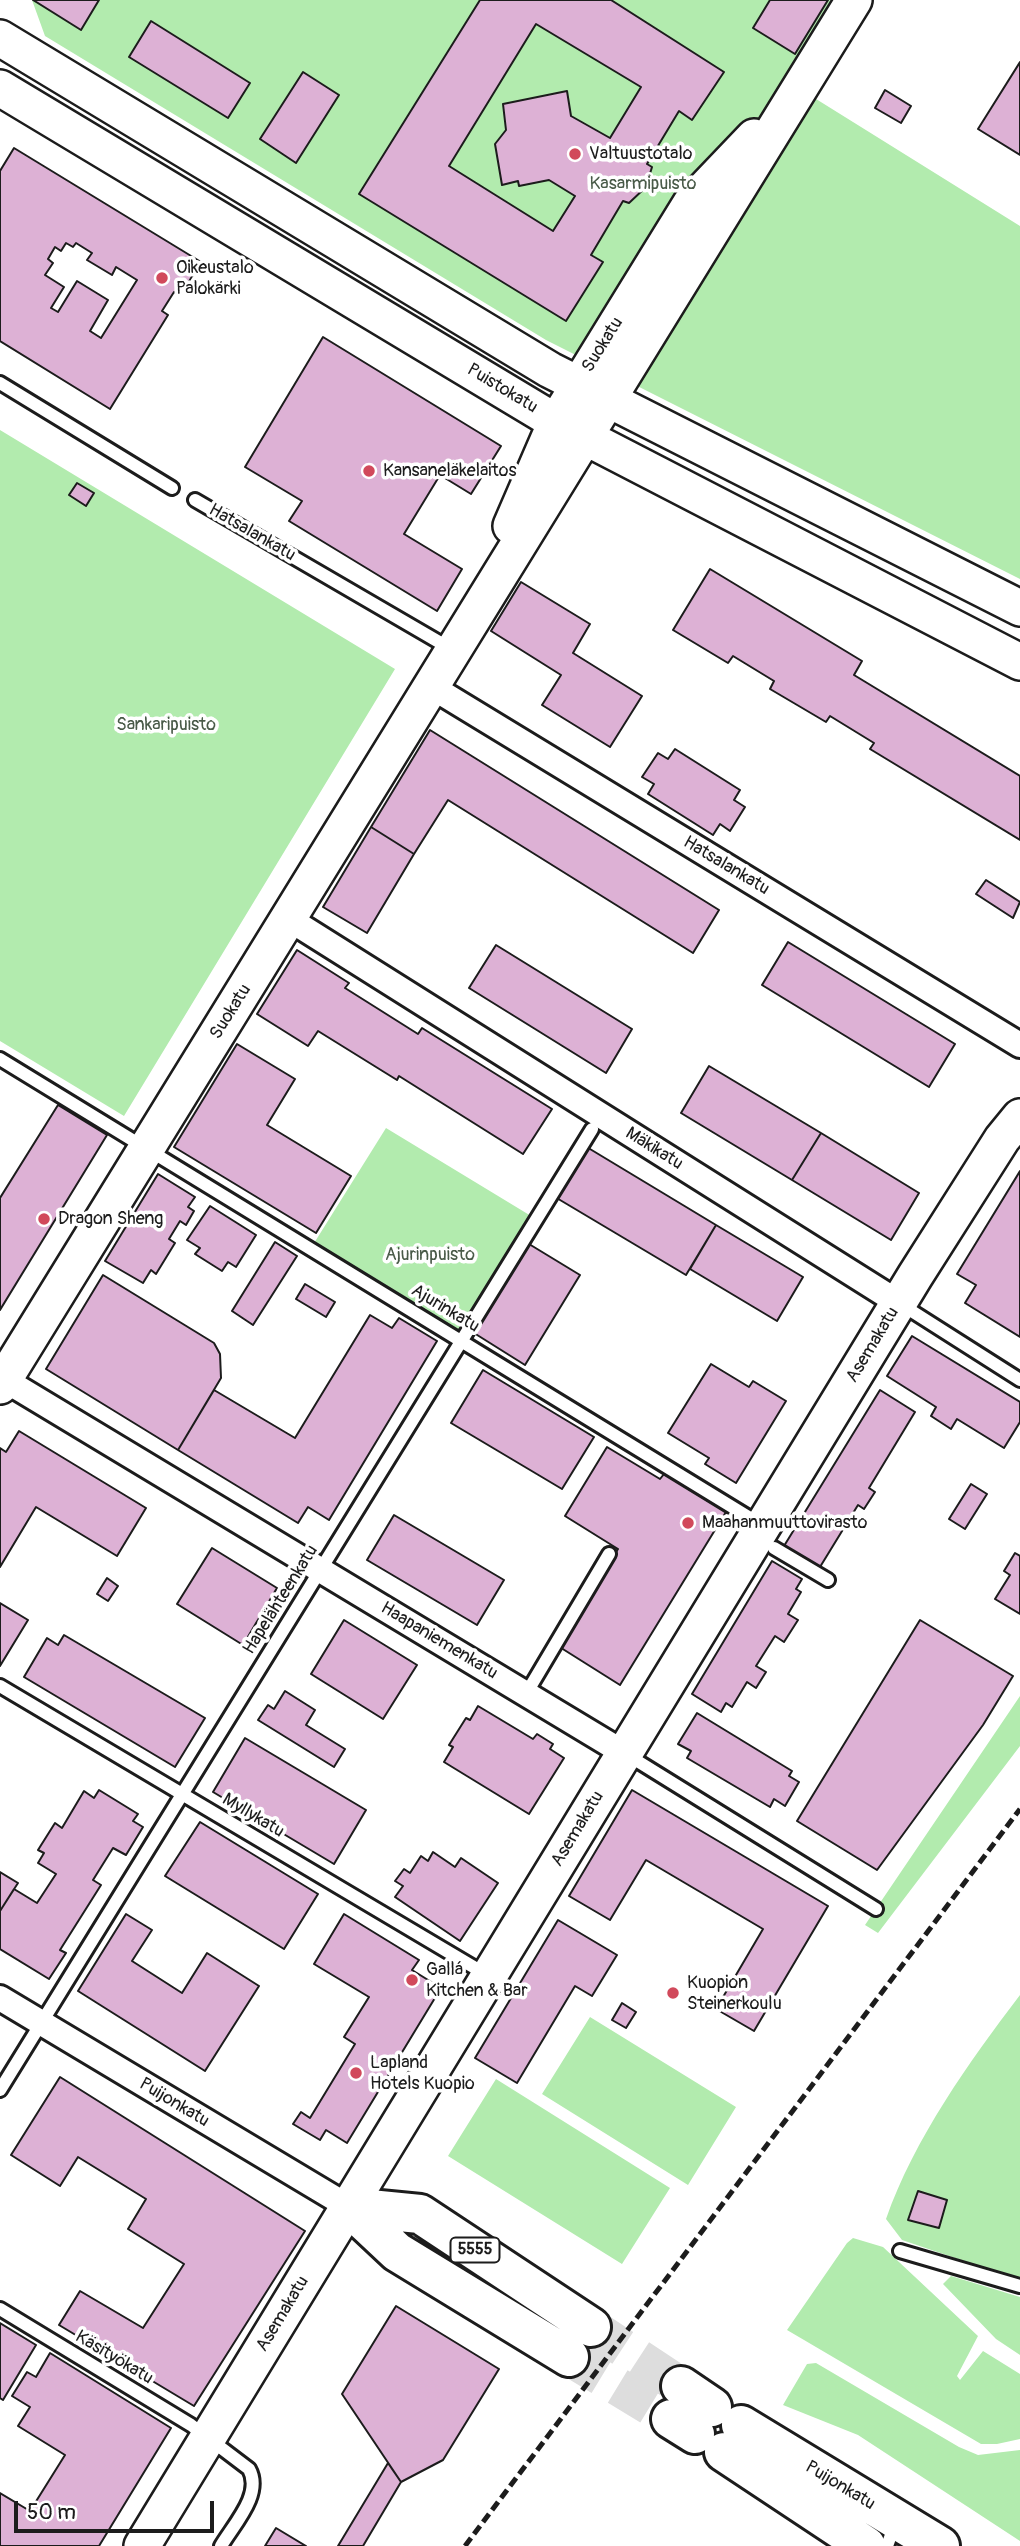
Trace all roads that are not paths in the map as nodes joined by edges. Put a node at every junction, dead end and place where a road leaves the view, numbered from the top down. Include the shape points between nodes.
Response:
1 (854, 0) edge
2 (0, 38) edge
3 (0, 88) edge
4 (800, 89) junction
5 (0, 383) edge
6 (579, 384) junction
7 (610, 400) junction
8 (571, 430) junction
9 (173, 488) dead end
10 (195, 500) dead end
11 (1020, 608) edge
12 (459, 645) junction
13 (1020, 662) edge
14 (432, 687) junction
15 (289, 919) junction
16 (1020, 1045) edge
17 (0, 1059) edge
18 (1020, 1117) edge
19 (592, 1129) dead end
20 (147, 1149) junction
21 (899, 1303) junction
22 (462, 1340) junction
23 (1020, 1380) edge
24 (1, 1381) edge
25 (769, 1537) junction
26 (608, 1554) dead end
27 (321, 1569) junction
28 (828, 1580) dead end
29 (0, 1686) edge
30 (526, 1694) junction
31 (624, 1753) junction
32 (182, 1794) junction
33 (876, 1909) dead end
34 (489, 1976) junction
35 (0, 1998) edge
36 (41, 2023) junction
37 (0, 2090) edge
38 (349, 2207) junction
39 (901, 2251) dead end
40 (1020, 2286) edge
41 (0, 2309) edge
42 (591, 2327) tunnel mouth
43 (569, 2357) tunnel mouth
44 (208, 2438) junction
45 (892, 2533) edge
46 (142, 2546) edge
47 (221, 2546) edge
48 (866, 2546) edge
49 (940, 2546) edge

1 - 4 main road, Suokatu
2 - 6 main road
3 - 8 main road, Puistokatu
4 - 6 main road, Suokatu via 691,203
4 - 7 main road, Suokatu
5 - 9 lane
6 - 7 main road
6 - 8 main road, Suokatu
7 - 8 main road, Suokatu
7 - 11 main road
8 - 12 main road, Suokatu
8 - 13 main road, Puistokatu
10 - 12 lane, Hatsalankatu
12 - 14 main road, Suokatu
14 - 15 main road, Suokatu
14 - 16 street, Hatsalankatu
15 - 20 main road, Suokatu
15 - 21 street, Mäkikatu
17 - 20 lane, Ajurinkatu
18 - 21 main road, Asemakatu
19 - 22 lane, Hapelähteenkatu
20 - 22 lane, Ajurinkatu
20 - 24 main road, Suokatu
21 - 23 lane, Mäkikatu
21 - 25 main road, Asemakatu
22 - 25 lane, Ajurinkatu
22 - 27 lane, Hapelähteenkatu
24 - 27 street, Haapaniemenkatu
25 - 28 lane, Ajurinkatu
25 - 31 main road, Asemakatu
26 - 30 lane
27 - 30 street, Haapaniemenkatu
27 - 32 lane, Hapelähteenkatu
29 - 32 lane, Myllykatu
30 - 31 street, Haapaniemenkatu
31 - 33 lane, Haapaniemenkatu
31 - 34 main road, Asemakatu
32 - 34 lane, Myllykatu
32 - 36 lane, Hapelähteenkatu
34 - 38 main road, Asemakatu
35 - 36 street, Puijonkatu / 5555
36 - 37 lane, Hapelähteenkatu
36 - 38 street, Puijonkatu / 5555
38 - 42 main road, Puijonkatu / 5555 via 420,2214
38 - 43 main road, Puijonkatu / 5555 via 397,2252
38 - 44 main road, Asemakatu
39 - 40 lane
41 - 44 lane, Käsityökatu
44 - 46 main road, Asemakatu
44 - 47 lane, Käsityökatu via 249,2469 254,2484
45 - 48 main road, Puijonkatu via 704,2420
45 - 49 main road, Puijonkatu

